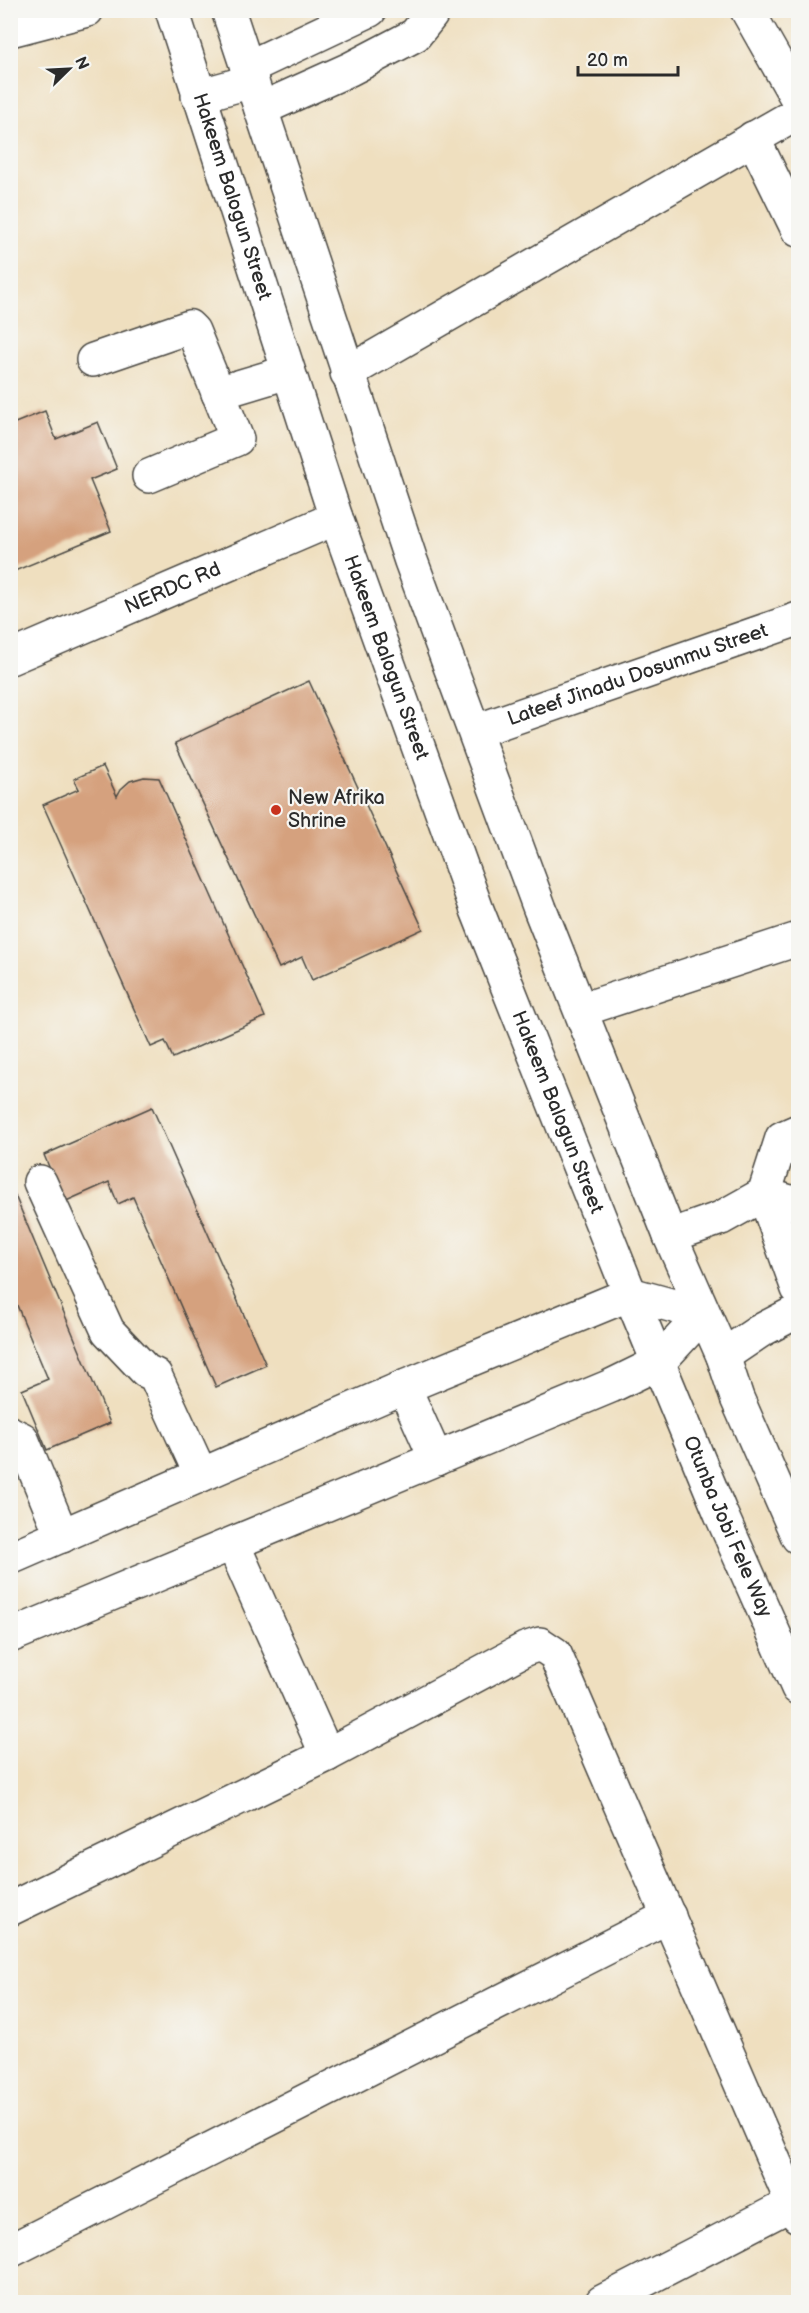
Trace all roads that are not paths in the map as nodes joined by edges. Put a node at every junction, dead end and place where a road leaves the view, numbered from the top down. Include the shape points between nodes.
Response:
1 (87, 10) edge
2 (172, 10) edge
3 (228, 10) edge
4 (370, 10) edge
5 (429, 10) edge
6 (747, 10) edge
7 (10, 30) edge
8 (253, 86) junction
9 (198, 96) junction
10 (798, 100) edge
11 (798, 113) edge
12 (753, 138) junction
13 (798, 230) edge
14 (93, 360) dead end
15 (288, 372) junction
16 (347, 373) junction
17 (218, 393) junction
18 (149, 476) dead end
19 (336, 518) junction
20 (798, 620) edge
21 (10, 658) edge
22 (476, 731) junction
23 (798, 939) edge
24 (581, 1010) junction
25 (798, 1131) edge
26 (40, 1182) dead end
27 (764, 1194) junction
28 (798, 1201) edge
29 (670, 1236) junction
30 (798, 1289) edge
31 (630, 1294) junction
32 (798, 1311) edge
33 (703, 1314) junction
34 (723, 1356) junction
35 (658, 1363) junction
36 (404, 1387) junction
37 (10, 1433) edge
38 (436, 1459) junction
39 (201, 1475) junction
40 (62, 1536) junction
41 (798, 1537) edge
42 (233, 1544) junction
43 (10, 1558) edge
44 (10, 1636) edge
45 (798, 1688) edge
46 (327, 1755) junction
47 (10, 1909) edge
48 (669, 1916) junction
49 (796, 2210) edge
50 (10, 2251) edge
51 (602, 2302) edge

1 - 7 street
2 - 9 street, Hakeem Balogun Street
3 - 8 street
4 - 8 street
5 - 8 street via 431,15 416,35 350,69
6 - 10 street
8 - 9 street
8 - 16 street
9 - 15 street, Hakeem Balogun Street
11 - 12 street
12 - 13 street
12 - 16 street
14 - 17 street via 189,327
15 - 17 street
15 - 19 street, Hakeem Balogun Street
16 - 22 street via 411,561
17 - 18 street via 237,439
19 - 21 street, NERDC Rd
19 - 31 street, Hakeem Balogun Street via 477,910
20 - 22 street, Lateef Jinadu Dosunmu Street
22 - 24 street
23 - 24 street
24 - 29 street
25 - 27 street via 782,1138
26 - 39 street via 108,1331 146,1371 155,1375
27 - 28 street
27 - 29 street via 721,1218
27 - 30 street
29 - 33 street
31 - 33 street
31 - 35 street, Hakeem Balogun Street
31 - 36 street
32 - 34 street
33 - 34 street
33 - 35 street
34 - 41 street via 737,1398
35 - 38 street
35 - 45 street, Otunba Jobi Fele Way
36 - 38 street
36 - 39 street
37 - 40 street via 22,1439
38 - 42 street
39 - 40 street
40 - 43 street
42 - 44 street
42 - 46 street
46 - 47 street
46 - 48 street via 540,1644 555,1654
48 - 49 street
48 - 50 street
49 - 51 street

